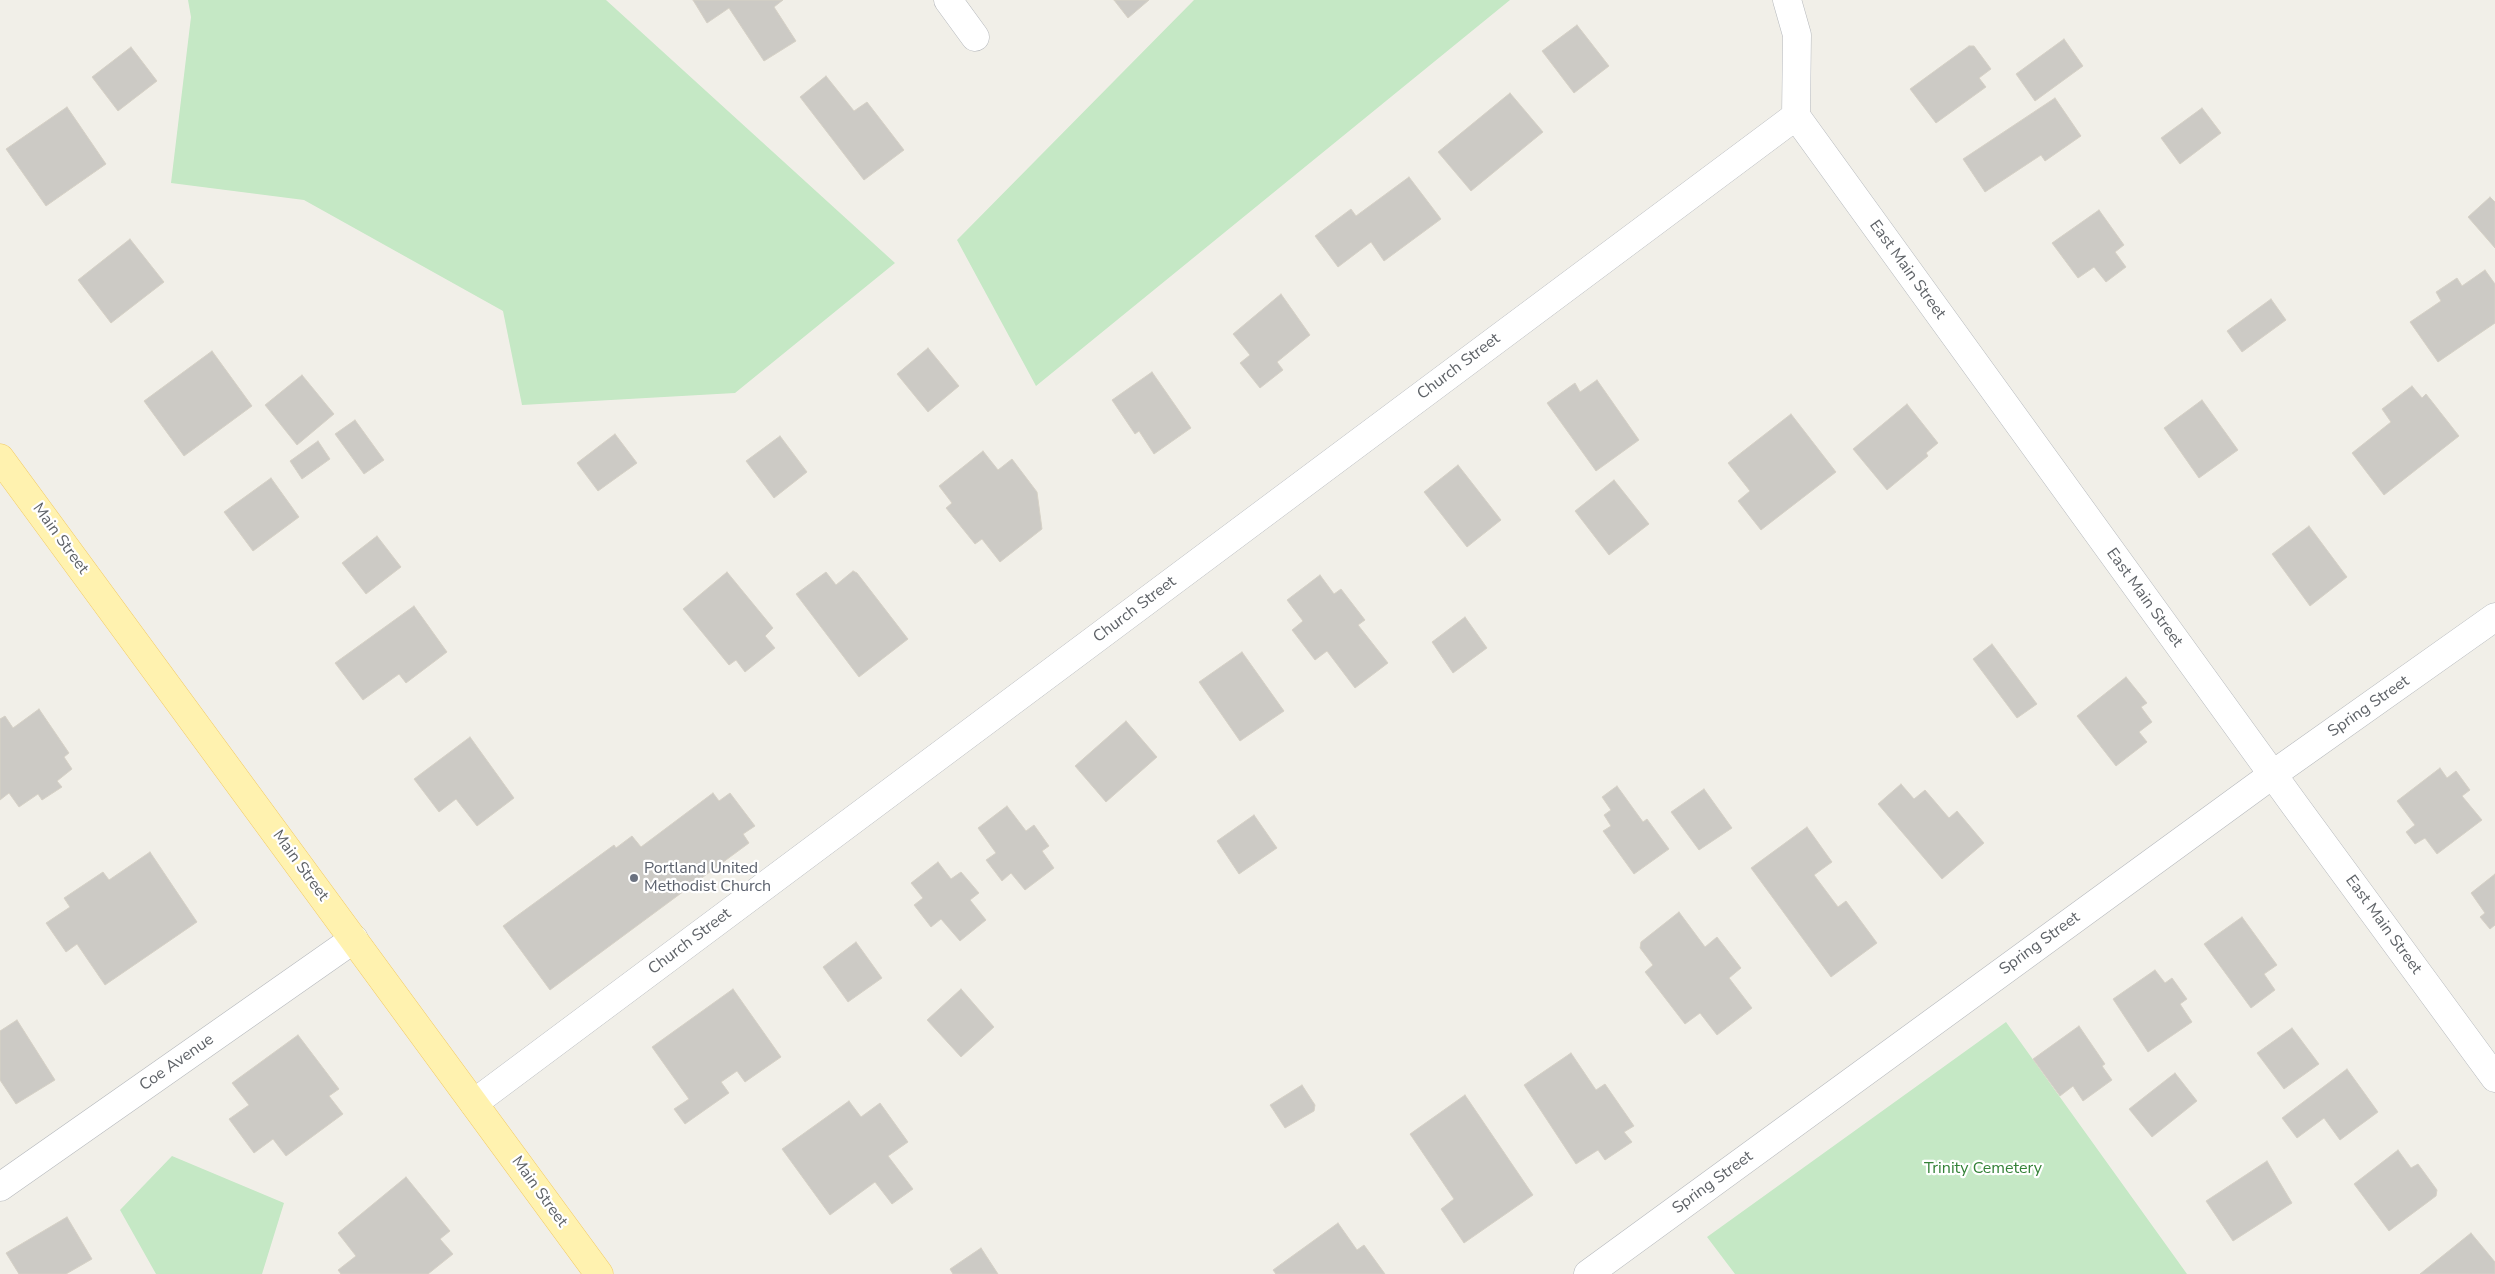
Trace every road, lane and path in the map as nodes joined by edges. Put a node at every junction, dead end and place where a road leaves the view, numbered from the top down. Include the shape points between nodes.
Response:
1 (948, 0) edge
2 (1787, 0) edge
3 (975, 37) dead end
4 (1796, 116) junction
5 (0, 458) edge
6 (2495, 617) edge
7 (2272, 774) junction
8 (354, 939) junction
9 (2495, 1078) edge
10 (474, 1103) junction
11 (0, 1187) edge
12 (599, 1274) edge
13 (1588, 1274) edge

1 - 3 street
2 - 4 street via 1797,35
4 - 7 street, East Main Street
4 - 10 street, Church Street
5 - 8 main road, Main Street
6 - 7 street, Spring Street
7 - 9 street, East Main Street
7 - 13 street, Spring Street
8 - 10 main road, Main Street
8 - 11 street, Coe Avenue
10 - 12 main road, Main Street

